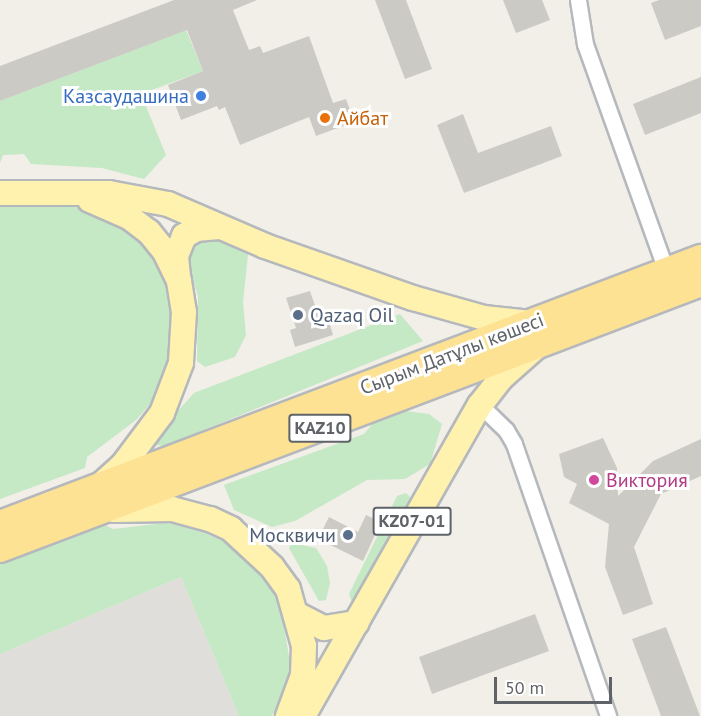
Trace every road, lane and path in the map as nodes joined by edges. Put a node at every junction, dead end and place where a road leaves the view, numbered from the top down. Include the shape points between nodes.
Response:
1 (578, 0) edge
2 (34, 190) junction
3 (0, 193) edge
4 (219, 227) junction
5 (701, 259) edge
6 (179, 280) junction
7 (671, 282) junction
8 (701, 282) edge
9 (538, 333) junction
10 (480, 405) junction
11 (94, 502) junction
12 (0, 525) edge
13 (0, 548) edge
14 (298, 615) junction
15 (357, 623) junction
16 (288, 716) edge
17 (303, 716) edge
18 (608, 716) edge

1 - 7 street via 585,45
2 - 3 main road
2 - 4 main road via 109,193 168,204
2 - 6 main road via 94,200 129,217 165,252
4 - 6 main road via 184,236 176,256
4 - 9 main road via 340,274
5 - 7 highway, Сырым Датұлы көшесі / KAZ10
6 - 11 main road via 184,339 174,385 162,413
7 - 8 highway, Сырым Датұлы көшесі / KAZ10
7 - 9 highway, Сырым Датұлы көшесі / KAZ10
9 - 10 main road, KZ07-01
9 - 11 highway, Сырым Датұлы көшесі / KAZ10
10 - 15 main road, KZ07-01
10 - 18 street via 506,430 514,444
11 - 12 highway, Сырым Датұлы көшесі / KAZ10
11 - 13 highway, Сырым Датұлы көшесі / KAZ10
11 - 14 main road via 172,509 231,529 272,567 288,589
14 - 15 main road via 324,628
14 - 16 main road via 304,646 303,675
15 - 17 main road, KZ07-01

